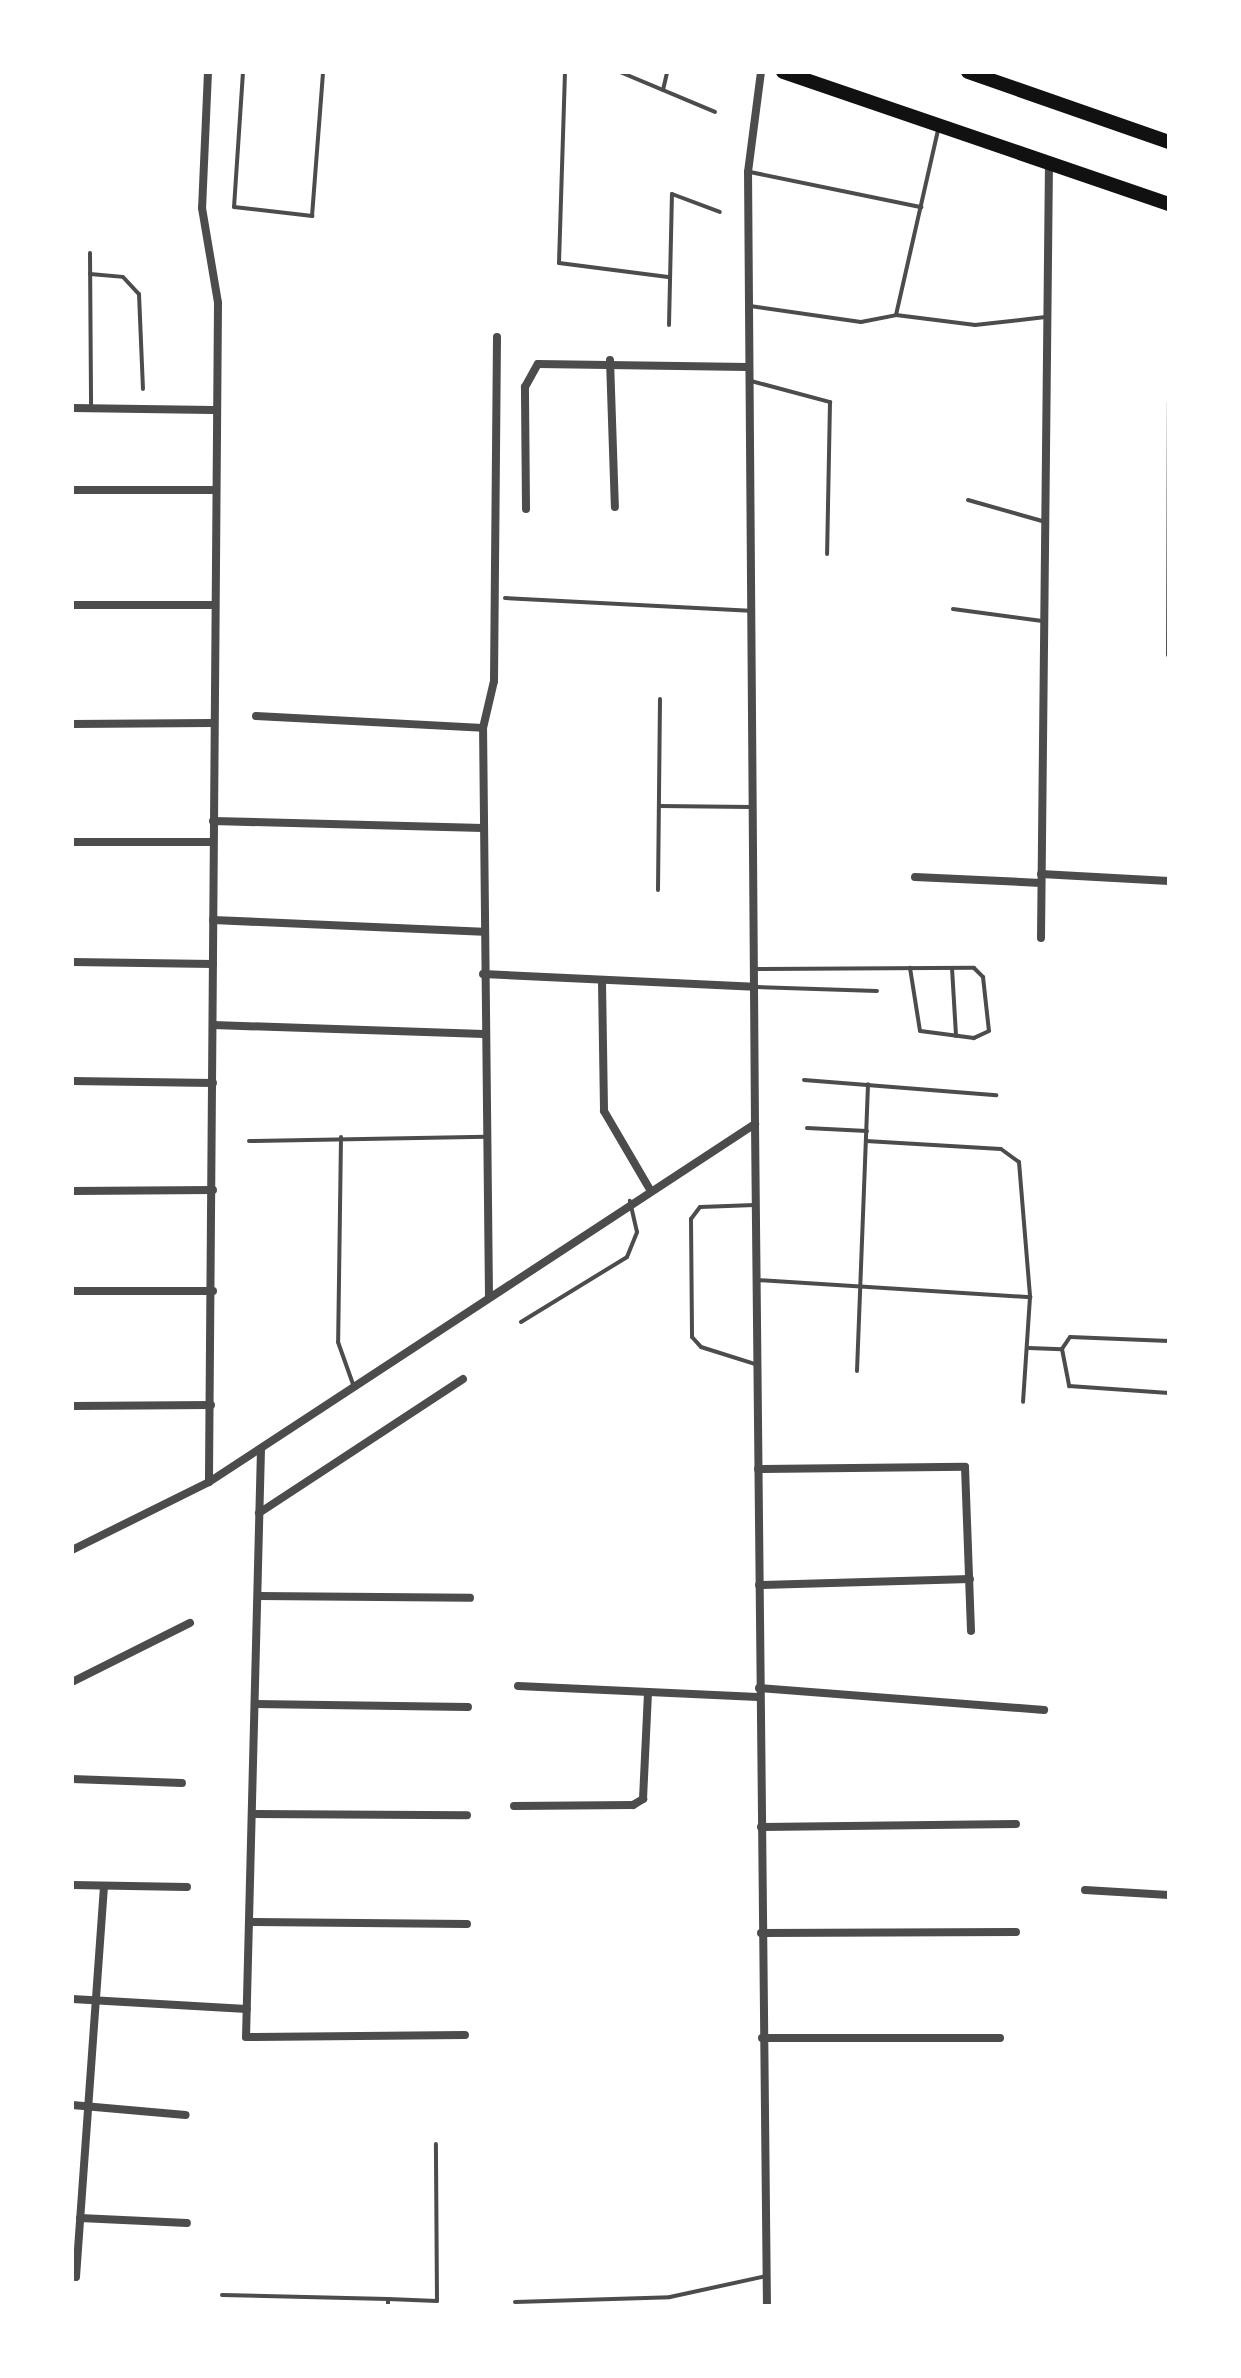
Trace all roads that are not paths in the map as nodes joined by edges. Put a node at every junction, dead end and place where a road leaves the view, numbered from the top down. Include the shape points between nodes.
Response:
1 (208, 72) edge
2 (243, 72) edge
3 (323, 72) edge
4 (565, 72) edge
5 (620, 72) edge
6 (667, 72) edge
7 (761, 72) edge
8 (783, 72) edge
9 (968, 72) edge
10 (663, 90) junction
11 (715, 112) dead end
12 (939, 126) junction
13 (1169, 142) edge
14 (1049, 164) junction
15 (748, 172) junction
16 (1169, 204) edge
17 (921, 207) junction
18 (720, 212) dead end
19 (90, 253) dead end
20 (90, 274) junction
21 (668, 277) junction
22 (747, 305) junction
23 (896, 315) junction
24 (1046, 317) junction
25 (669, 325) dead end
26 (497, 337) dead end
27 (610, 360) junction
28 (748, 367) junction
29 (748, 381) junction
30 (143, 389) dead end
31 (1169, 402) edge
32 (72, 408) edge
33 (91, 408) junction
34 (213, 410) junction
35 (72, 490) edge
36 (212, 490) junction
37 (968, 500) dead end
38 (615, 507) dead end
39 (526, 509) dead end
40 (1042, 521) junction
41 (827, 554) dead end
42 (505, 598) dead end
43 (72, 605) edge
44 (212, 605) junction
45 (953, 609) dead end
46 (750, 611) junction
47 (1042, 621) junction
48 (1168, 655) edge
49 (660, 699) dead end
50 (256, 716) dead end
51 (212, 723) junction
52 (72, 724) edge
53 (483, 728) junction
54 (659, 806) junction
55 (751, 807) junction
56 (213, 821) junction
57 (483, 828) junction
58 (72, 842) edge
59 (212, 842) junction
60 (915, 877) dead end
61 (1041, 879) junction
62 (1169, 881) edge
63 (658, 890) dead end
64 (213, 920) junction
65 (483, 932) junction
66 (1041, 938) dead end
67 (72, 962) edge
68 (213, 964) junction
69 (910, 968) junction
70 (952, 968) junction
71 (753, 969) junction
72 (483, 974) junction
73 (602, 982) junction
74 (754, 987) junction
75 (877, 991) dead end
76 (213, 1025) junction
77 (484, 1034) junction
78 (956, 1036) junction
79 (804, 1080) dead end
80 (72, 1081) edge
81 (213, 1083) junction
82 (868, 1084) junction
83 (996, 1095) dead end
84 (755, 1124) junction
85 (807, 1128) dead end
86 (867, 1131) junction
87 (341, 1137) junction
88 (486, 1137) junction
89 (249, 1141) dead end
90 (866, 1141) junction
91 (649, 1188) junction
92 (213, 1190) junction
93 (72, 1191) edge
94 (630, 1201) junction
95 (756, 1205) junction
96 (757, 1280) junction
97 (859, 1286) junction
98 (72, 1291) edge
99 (213, 1291) junction
100 (489, 1297) junction
101 (1030, 1297) junction
102 (521, 1322) dead end
103 (1169, 1341) edge
104 (1028, 1348) junction
105 (1062, 1349) junction
106 (757, 1365) junction
107 (857, 1371) dead end
108 (463, 1379) dead end
109 (355, 1389) junction
110 (1169, 1393) edge
111 (1023, 1402) dead end
112 (211, 1405) junction
113 (74, 1407) edge
114 (261, 1449) junction
115 (758, 1469) junction
116 (209, 1482) junction
117 (259, 1513) junction
118 (72, 1550) edge
119 (970, 1579) junction
120 (759, 1585) junction
121 (258, 1596) junction
122 (470, 1598) dead end
123 (190, 1623) dead end
124 (971, 1631) dead end
125 (72, 1682) edge
126 (518, 1686) dead end
127 (648, 1692) junction
128 (758, 1693) junction
129 (255, 1704) junction
130 (468, 1707) dead end
131 (1044, 1710) dead end
132 (72, 1779) edge
133 (182, 1783) dead end
134 (514, 1806) dead end
135 (252, 1814) junction
136 (467, 1815) dead end
137 (1016, 1824) dead end
138 (761, 1827) junction
139 (72, 1885) edge
140 (104, 1887) junction
141 (187, 1887) dead end
142 (1085, 1890) dead end
143 (1169, 1895) edge
144 (249, 1922) junction
145 (467, 1924) dead end
146 (1016, 1932) dead end
147 (761, 1933) junction
148 (72, 1999) edge
149 (95, 2000) junction
150 (247, 2009) junction
151 (465, 2035) dead end
152 (762, 2038) junction
153 (1000, 2038) dead end
154 (72, 2105) edge
155 (87, 2106) junction
156 (186, 2115) dead end
157 (436, 2144) dead end
158 (76, 2204) edge
159 (80, 2218) junction
160 (187, 2223) dead end
161 (766, 2276) junction
162 (76, 2277) dead end
163 (222, 2295) dead end
164 (388, 2299) junction
165 (515, 2302) dead end
166 (388, 2306) edge
167 (767, 2306) edge

1 - 34 street via 202,208 216,268
2 - 3 lane via 234,207 312,216
4 - 21 lane via 559,263
5 - 10 lane
6 - 10 lane
7 - 15 street
8 - 12 highway
9 - 13 highway
10 - 11 lane
12 - 14 highway
12 - 17 lane
14 - 16 highway
14 - 24 street
15 - 17 lane
15 - 22 street
17 - 23 lane
18 - 21 lane via 672,194
19 - 20 lane
20 - 30 lane via 123,277 139,294
20 - 33 lane
21 - 25 lane
22 - 23 lane via 861,322
22 - 28 street
23 - 24 lane via 975,325
24 - 40 street
26 - 53 street via 494,692
27 - 28 street
27 - 38 street
27 - 39 street via 546,360 526,376
28 - 29 street
29 - 41 lane via 830,402
29 - 46 street
31 - 48 lane
32 - 33 street
33 - 34 street
34 - 36 street
35 - 36 street
36 - 44 street
37 - 40 lane
40 - 47 street
42 - 46 lane
43 - 44 street
44 - 51 street
45 - 47 lane
46 - 55 street
47 - 61 street
49 - 54 lane
50 - 53 street
51 - 52 street
51 - 56 street
53 - 57 street
54 - 55 lane
54 - 63 lane
55 - 71 street
56 - 57 street
56 - 59 street
57 - 65 street
58 - 59 street
59 - 64 street
60 - 61 street
61 - 62 street
61 - 66 street
64 - 65 street
64 - 68 street
65 - 72 street
67 - 68 street
68 - 76 street
69 - 70 lane
69 - 71 lane
69 - 78 lane via 916,1027
70 - 78 lane
70 - 78 lane via 980,971 989,1024 984,1036
71 - 74 street
72 - 73 street
72 - 77 street
73 - 74 street
73 - 91 street via 604,1111
74 - 75 lane
74 - 84 street
76 - 77 street
76 - 81 street
77 - 88 street
79 - 82 lane
80 - 81 street
81 - 92 street
82 - 83 lane
82 - 86 lane
84 - 91 street
84 - 95 street
85 - 86 lane
86 - 90 lane
87 - 88 lane
87 - 89 lane
87 - 109 lane via 338,1342
88 - 100 street
90 - 97 lane
90 - 101 lane via 1011,1154 1024,1178
91 - 94 street
92 - 93 street
92 - 99 street
94 - 100 street
94 - 102 lane via 637,1232 627,1257
95 - 96 street
95 - 106 lane via 695,1210 692,1322 695,1344
96 - 97 lane
96 - 106 street
97 - 101 lane
97 - 107 lane
98 - 99 street
99 - 112 street
100 - 109 street
101 - 104 lane
103 - 105 lane via 1070,1337
104 - 105 lane
104 - 111 lane
105 - 110 lane via 1069,1386
106 - 115 street
108 - 117 street
109 - 114 street
112 - 113 street
112 - 116 street
114 - 116 street
114 - 117 street
115 - 119 street via 965,1467
115 - 120 street
116 - 118 street
117 - 121 street
119 - 120 street
119 - 124 street
120 - 128 street
121 - 122 street
121 - 129 street
123 - 125 street
126 - 127 street
127 - 128 street
127 - 134 street via 643,1799 633,1805
128 - 131 street
128 - 138 street
129 - 130 street
129 - 135 street
132 - 133 street
135 - 136 street
135 - 144 street
137 - 138 street
138 - 147 street
139 - 140 street
140 - 141 street
140 - 149 street
142 - 143 street
144 - 145 street
144 - 150 street
146 - 147 street
147 - 152 street
148 - 149 street
149 - 150 street
149 - 155 street
150 - 151 street via 246,2037
152 - 153 street
152 - 161 street
154 - 155 street
155 - 156 street
155 - 158 street
157 - 164 lane via 437,2301
158 - 159 street
159 - 160 street
159 - 162 street
161 - 165 lane via 670,2297
161 - 167 street
163 - 164 lane
164 - 166 lane

